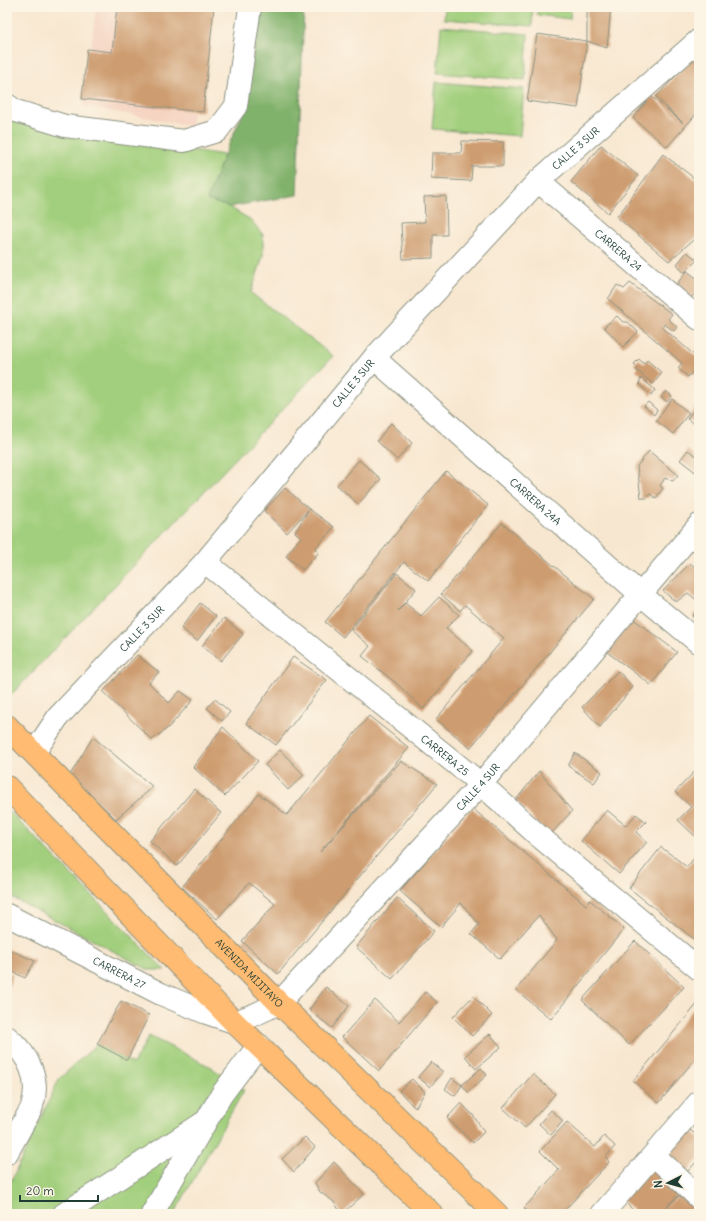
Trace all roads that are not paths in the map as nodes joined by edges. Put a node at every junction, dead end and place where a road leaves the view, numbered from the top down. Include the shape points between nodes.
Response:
1 (250, 7) edge
2 (699, 40) edge
3 (7, 104) edge
4 (538, 181) junction
5 (699, 319) edge
6 (374, 358) junction
7 (699, 525) edge
8 (205, 562) junction
9 (640, 594) junction
10 (699, 643) edge
11 (7, 726) edge
12 (34, 752) junction
13 (481, 784) junction
14 (7, 787) edge
15 (7, 915) edge
16 (699, 969) edge
17 (279, 1003) junction
18 (234, 1022) junction
19 (7, 1037) edge
20 (259, 1045) junction
21 (699, 1102) edge
22 (207, 1120) junction
23 (7, 1153) edge
24 (654, 1155) junction
25 (699, 1198) edge
26 (64, 1214) edge
27 (152, 1214) edge
28 (432, 1214) edge
29 (497, 1214) edge
30 (602, 1214) edge

1 - 3 street via 236,106 217,131 184,141 65,126 16,111
2 - 4 street, CALLE 3 SUR
4 - 5 street, CARRERA 24
4 - 6 street, CALLE 3 SUR
6 - 8 street, CALLE 3 SUR
6 - 9 street, CARRERA 24A
7 - 9 street, CALLE 4 SUR
8 - 12 street, CALLE 3 SUR via 58,717
8 - 13 street, CARRERA 25
9 - 10 street, CARRERA 24A
9 - 13 street, CALLE 4 SUR
11 - 12 main road, AVENIDA MIJITAYO
12 - 17 main road, AVENIDA MIJITAYO
13 - 16 street, CARRERA 25 via 540,837
13 - 17 street, CALLE 4 SUR
14 - 18 main road
15 - 18 street, CARRERA 27 via 162,994
17 - 18 street, CALLE 4 SUR
17 - 29 main road, AVENIDA MIJITAYO
18 - 20 main road
19 - 23 street via 18,1046 27,1059 33,1074 35,1090 32,1106
20 - 22 street via 222,1094
20 - 28 main road
21 - 24 street
22 - 26 street
22 - 27 street
24 - 25 street
24 - 30 street

